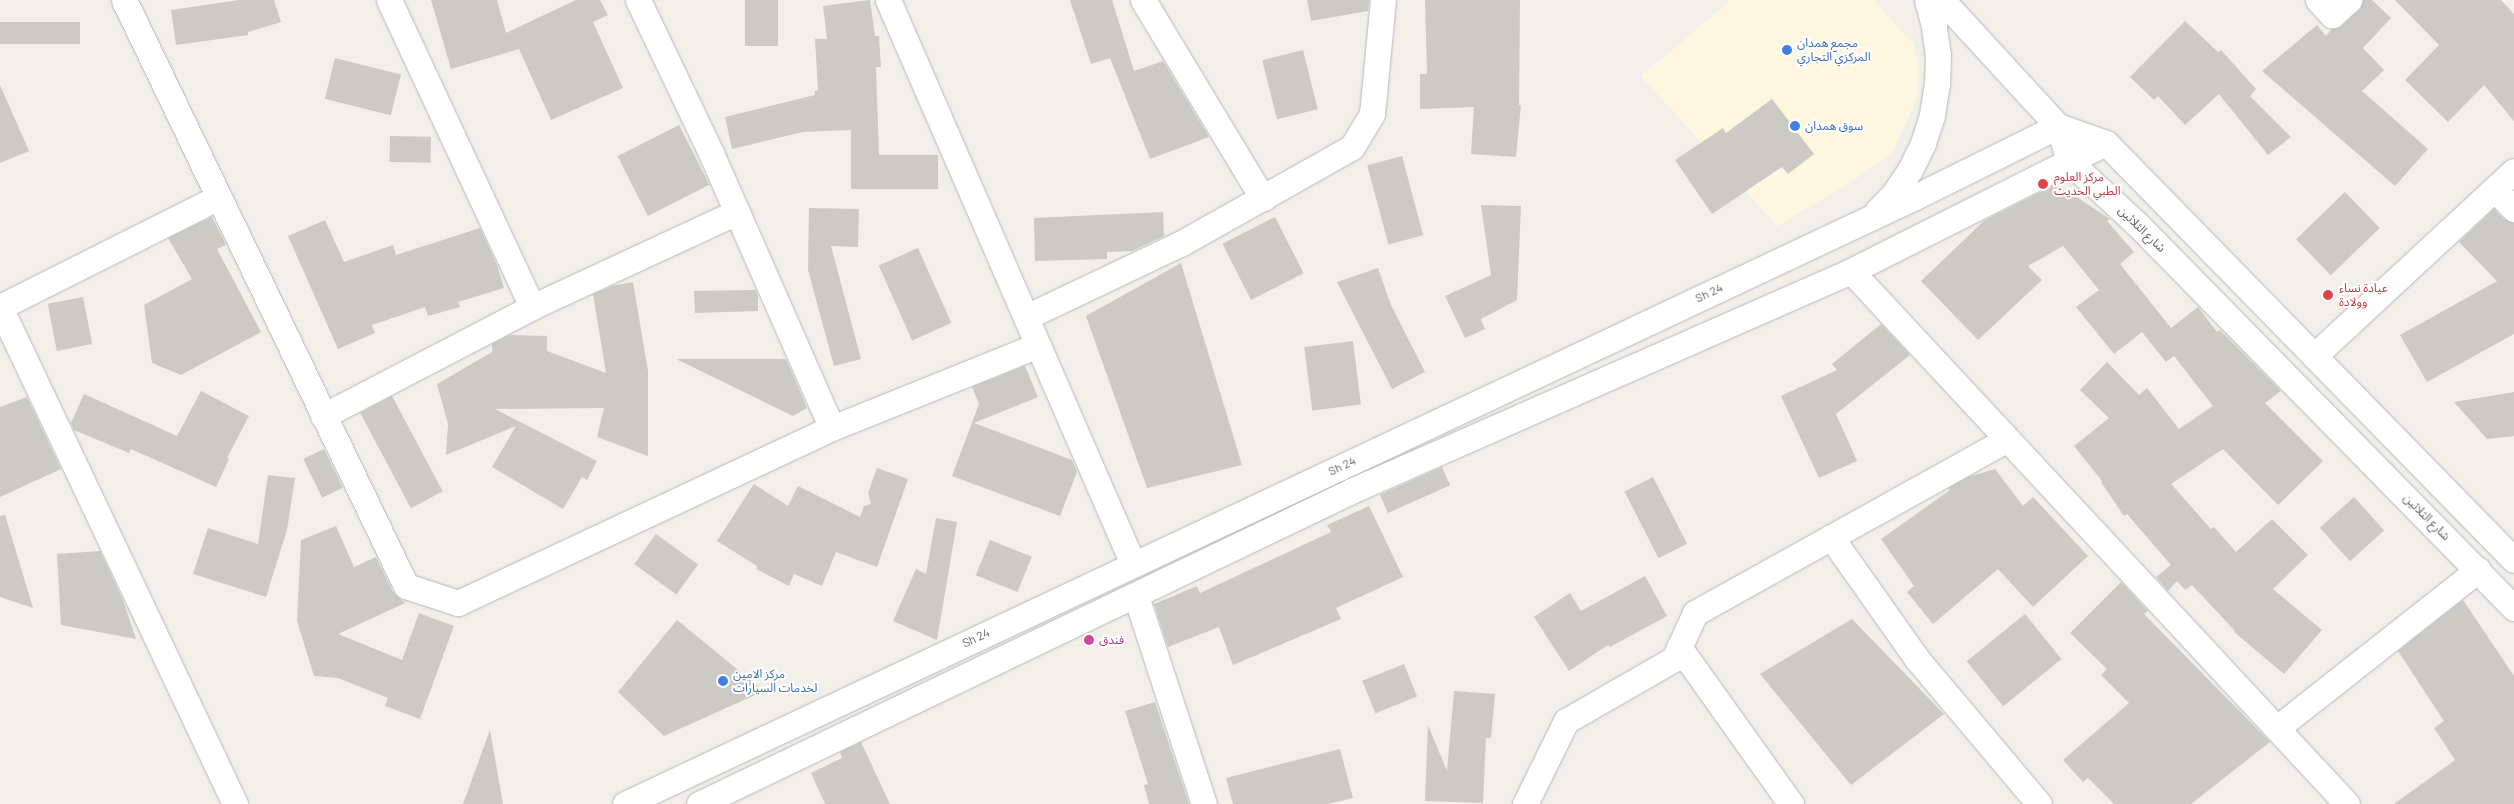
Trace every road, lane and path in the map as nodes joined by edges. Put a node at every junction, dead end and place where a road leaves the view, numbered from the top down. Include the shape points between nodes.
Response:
1 (124, 0) edge
2 (389, 0) edge
3 (638, 0) edge
4 (888, 0) edge
5 (1143, 0) edge
6 (1382, 0) edge
7 (1927, 0) edge
8 (1942, 0) edge
9 (2318, 0) edge
10 (2348, 0) edge
11 (2058, 126) junction
12 (2106, 143) junction
13 (2070, 162) junction
14 (2514, 171) edge
15 (2495, 190) junction
16 (217, 198) junction
17 (1263, 199) junction
18 (2514, 209) edge
19 (737, 212) junction
20 (1872, 216) junction
21 (1851, 271) junction
22 (0, 307) edge
23 (532, 307) junction
24 (1026, 318) junction
25 (1038, 345) junction
26 (2314, 356) junction
27 (323, 416) junction
28 (832, 428) junction
29 (2007, 439) junction
30 (1831, 537) junction
31 (2514, 560) edge
32 (1133, 564) junction
33 (2478, 570) junction
34 (1136, 596) junction
35 (2514, 608) edge
36 (1680, 647) junction
37 (2276, 728) junction
38 (235, 804) edge
39 (625, 804) edge
40 (699, 804) edge
41 (1204, 804) edge
42 (1525, 804) edge
43 (1791, 804) edge
44 (2039, 804) edge
45 (2347, 804) edge

1 - 16 street
2 - 23 street
3 - 19 street
4 - 24 street
5 - 17 street
6 - 17 street via 1372,114 1352,148
7 - 20 street via 1938,56 1932,115 1910,170 1893,195
8 - 11 street
9 - 10 street via 2332,15
11 - 12 street
11 - 13 street, شارع الثلاثين
11 - 20 street, Sh 24
12 - 13 street
12 - 26 street
13 - 21 street
13 - 33 street, شارع الثلاثين via 2137,224
14 - 15 street
15 - 18 street
15 - 26 street
16 - 22 street
16 - 27 street
17 - 24 street via 1180,244
19 - 23 street
19 - 28 street
20 - 32 street, Sh 24
21 - 29 street
21 - 34 street via 1351,491
22 - 38 street
23 - 27 street
24 - 25 street
25 - 28 street
25 - 32 street
26 - 31 street
27 - 28 street via 406,586 458,603
29 - 30 street
29 - 37 street
30 - 36 street via 1695,613
30 - 44 street via 1917,660
32 - 39 street, Sh 24
33 - 35 street, شارع الثلاثين
33 - 37 street
34 - 40 street
34 - 41 street
36 - 42 street via 1674,660 1566,721
36 - 43 street
37 - 45 street

